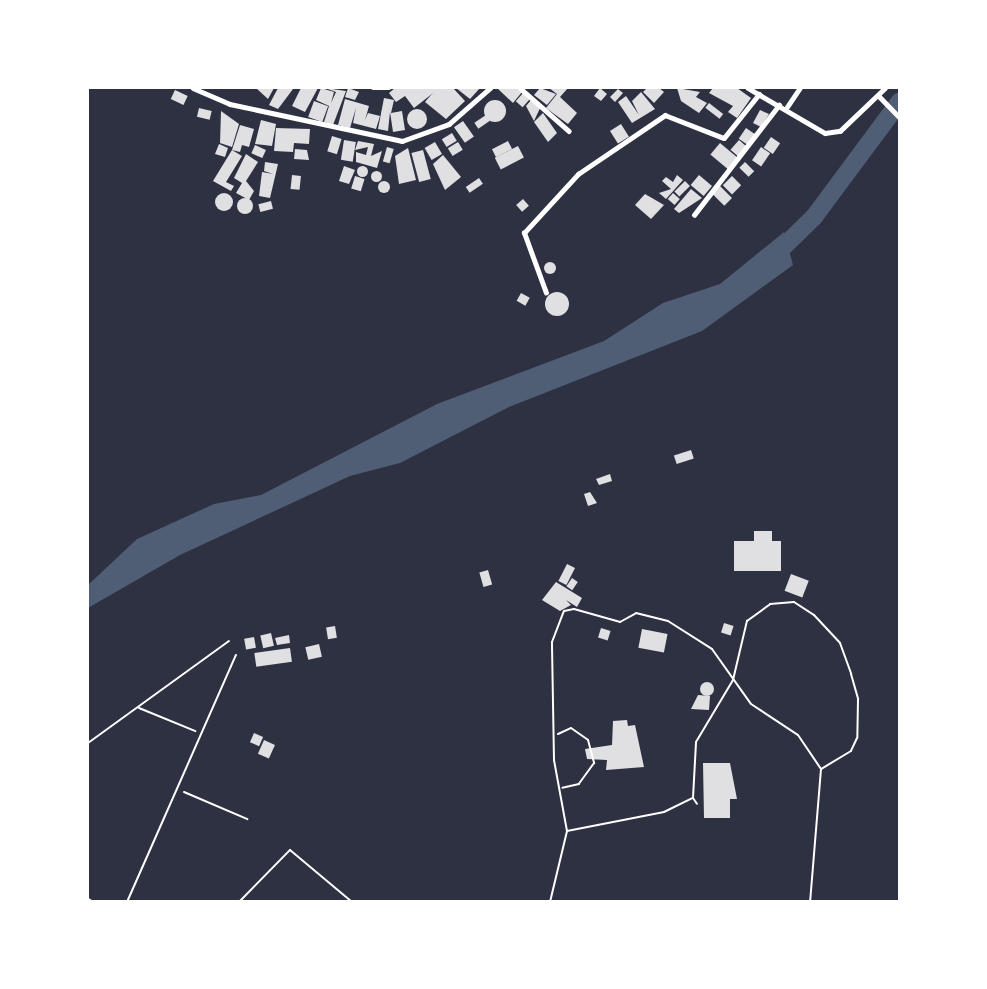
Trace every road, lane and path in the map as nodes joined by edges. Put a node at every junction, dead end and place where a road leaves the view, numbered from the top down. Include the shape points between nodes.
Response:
1 (193, 88) edge
2 (373, 88) edge
3 (389, 88) edge
4 (490, 88) edge
5 (520, 88) edge
6 (748, 88) edge
7 (800, 88) edge
8 (885, 88) edge
9 (203, 89) edge
10 (759, 94) junction
11 (879, 96) junction
12 (779, 105) junction
13 (787, 107) junction
14 (900, 118) edge
15 (569, 131) dead end
16 (694, 215) dead end
17 (546, 293) dead end
18 (229, 641) dead end
19 (236, 655) dead end
20 (733, 680) junction
21 (138, 707) junction
22 (199, 733) junction
23 (556, 735) junction
24 (88, 743) edge
25 (821, 769) junction
26 (174, 788) junction
27 (561, 788) junction
28 (694, 799) junction
29 (697, 804) dead end
30 (247, 819) dead end
31 (567, 831) junction
32 (127, 901) edge
33 (239, 901) edge
34 (352, 901) edge
35 (550, 901) edge
36 (810, 901) edge

1 - 9 street
2 - 3 street
4 - 9 street via 449,124 402,141 230,104
5 - 15 street
6 - 10 street
7 - 13 street
8 - 11 street
10 - 12 street
10 - 17 street via 724,138 666,115 578,174 524,233
11 - 13 street via 831,133
11 - 14 street
12 - 13 street
12 - 16 street
18 - 21 path
19 - 22 lane
20 - 23 lane via 712,649 668,621 636,613 620,622 564,611 552,642
20 - 25 lane via 751,704 798,735
20 - 25 lane via 753,612 794,602 814,615 839,643 859,699 851,751
20 - 28 lane via 696,742
21 - 22 path
21 - 24 path
22 - 26 lane
23 - 27 lane
23 - 27 lane via 571,728 588,740 594,763 579,784
25 - 36 lane
26 - 30 path
26 - 32 lane
27 - 31 lane
28 - 29 lane
28 - 31 lane via 664,812
31 - 35 lane
33 - 34 lane via 290,850

